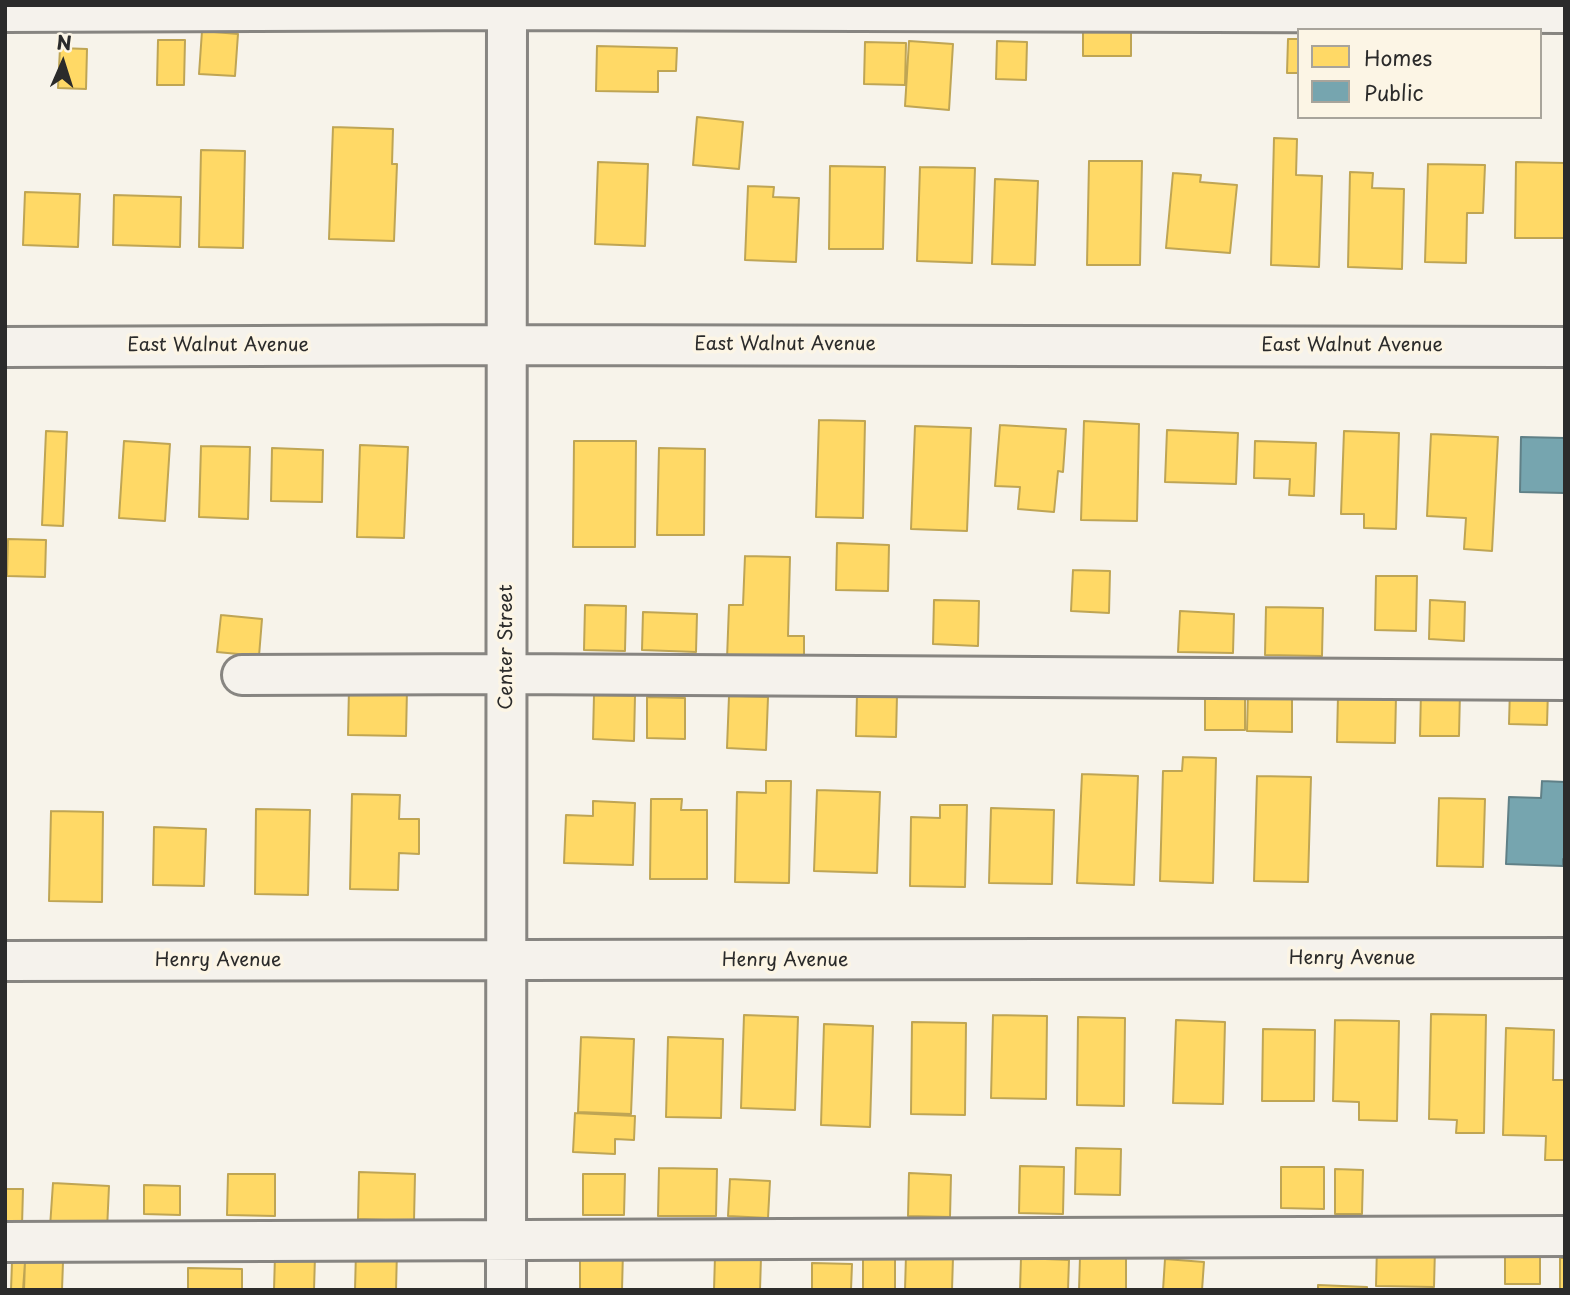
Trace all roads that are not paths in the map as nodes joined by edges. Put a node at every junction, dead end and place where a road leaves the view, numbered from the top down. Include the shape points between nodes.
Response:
1 (507, 8) edge
2 (5, 12) edge
3 (1565, 13) edge
4 (506, 345) junction
5 (5, 346) edge
6 (1565, 347) edge
7 (507, 674) junction
8 (242, 675) dead end
9 (1565, 680) edge
10 (1565, 958) edge
11 (5, 961) edge
12 (506, 961) junction
13 (1565, 1236) edge
14 (506, 1240) junction
15 (5, 1242) edge
16 (506, 1290) edge

1 - 2 street
1 - 3 street
1 - 4 street, Center Street
4 - 5 street, East Walnut Avenue
4 - 6 street, East Walnut Avenue
4 - 7 street, Center Street
7 - 8 street
7 - 9 street
7 - 12 street, Center Street
10 - 12 street, Henry Avenue
11 - 12 street, Henry Avenue
12 - 14 street, Center Street
13 - 14 street
14 - 15 street
14 - 16 street, Center Street

